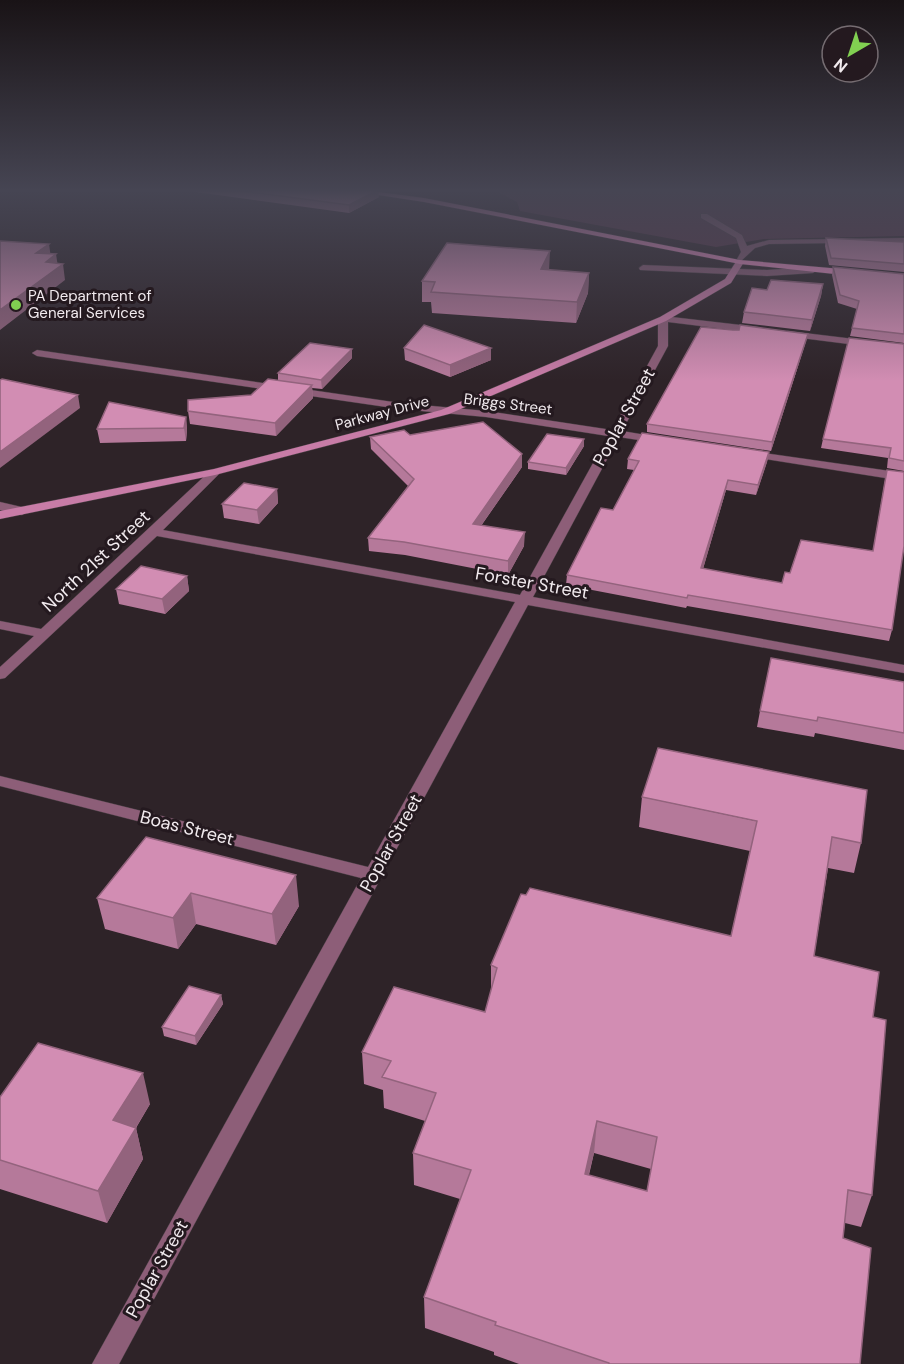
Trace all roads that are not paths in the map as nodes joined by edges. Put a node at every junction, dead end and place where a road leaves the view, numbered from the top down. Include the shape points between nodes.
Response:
1 (697, 254) edge
2 (744, 254) edge
3 (740, 262) junction
4 (643, 268) dead end
5 (813, 270) junction
6 (735, 272) junction
7 (862, 274) edge
8 (663, 319) junction
9 (767, 331) edge
10 (778, 333) edge
11 (904, 348) edge
12 (37, 353) dead end
13 (445, 412) junction
14 (615, 433) junction
15 (673, 442) edge
16 (742, 452) edge
17 (215, 471) junction
18 (904, 477) edge
19 (0, 506) edge
20 (22, 511) junction
21 (0, 515) edge
22 (154, 532) junction
23 (524, 600) junction
24 (0, 625) edge
25 (45, 634) junction
26 (904, 669) edge
27 (0, 675) edge
28 (0, 781) edge
29 (373, 875) junction
30 (105, 1364) edge

1 - 3 main road
2 - 3 street
3 - 5 main road
3 - 6 street, Parkway Drive
4 - 6 street
5 - 6 street
5 - 7 main road
6 - 8 street, Parkway Drive via 728,281
8 - 9 street
8 - 13 street, Parkway Drive
8 - 14 street, Poplar Street via 663,346
10 - 11 street
12 - 13 street, Briggs Street
13 - 14 street, Briggs Street via 486,414
13 - 17 street, Parkway Drive
14 - 15 street, Briggs Street
14 - 23 street, Poplar Street
16 - 18 street
17 - 20 street, Parkway Drive
17 - 22 street, North 21st Street
19 - 20 street
20 - 21 street, Parkway Drive
22 - 23 street, Forster Street
22 - 25 street, North 21st Street
23 - 26 street, Forster Street
23 - 29 street, Poplar Street
24 - 25 street
25 - 27 street, North 21st Street
28 - 29 street, Boas Street
29 - 30 street, Poplar Street

